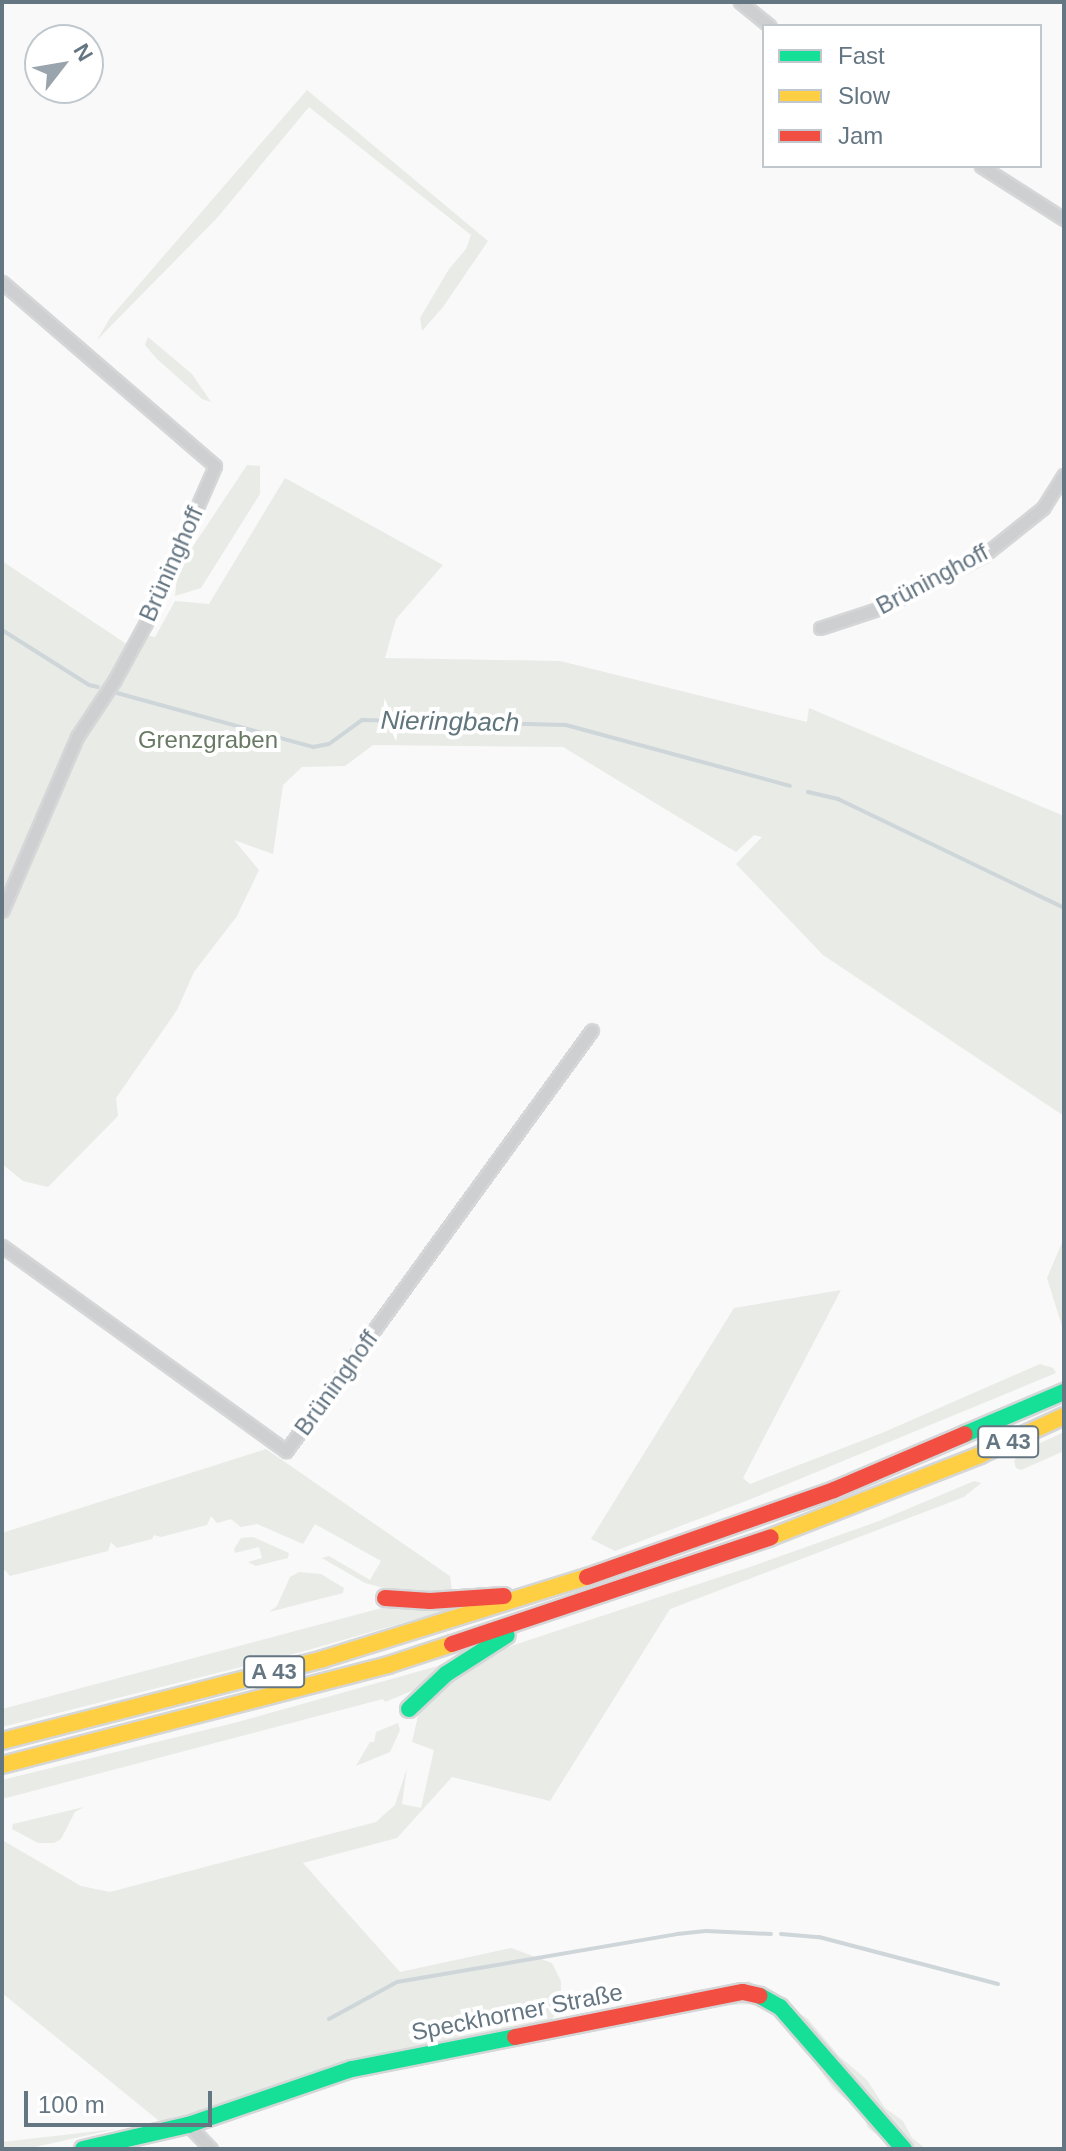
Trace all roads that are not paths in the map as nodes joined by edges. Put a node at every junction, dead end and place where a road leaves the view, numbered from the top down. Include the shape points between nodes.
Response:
1 (740, 2) edge
2 (768, 24) edge
3 (984, 168) edge
4 (1064, 219) edge
5 (2, 282) edge
6 (1064, 475) edge
7 (820, 628) dead end
8 (2, 911) edge
9 (592, 1030) dead end
10 (2, 1246) edge
11 (1064, 1392) edge
12 (1064, 1416) edge
13 (544, 1592) junction
14 (385, 1598) dead end
15 (535, 1617) junction
16 (409, 1709) dead end
17 (2, 1741) edge
18 (2, 1765) edge
19 (188, 2125) junction
20 (83, 2149) edge
21 (211, 2149) edge
22 (904, 2149) edge

1 - 2 street
3 - 4 street
5 - 8 street, Brüninghoff via 215,466 148,619 77,737
6 - 7 street, Brüninghoff via 1043,508 983,556 884,607
9 - 10 street, Brüninghoff via 286,1451
11 - 13 main road, A 43 via 834,1490
12 - 15 main road, A 43 via 980,1455 766,1539
13 - 14 main road via 430,1601
13 - 17 main road, A 43 via 323,1659
15 - 16 main road via 446,1674
15 - 18 main road, A 43 via 388,1665
19 - 20 main road, Speckhorner Straße
19 - 21 street
19 - 22 main road, Speckhorner Straße via 352,2069 743,1992 780,2007

